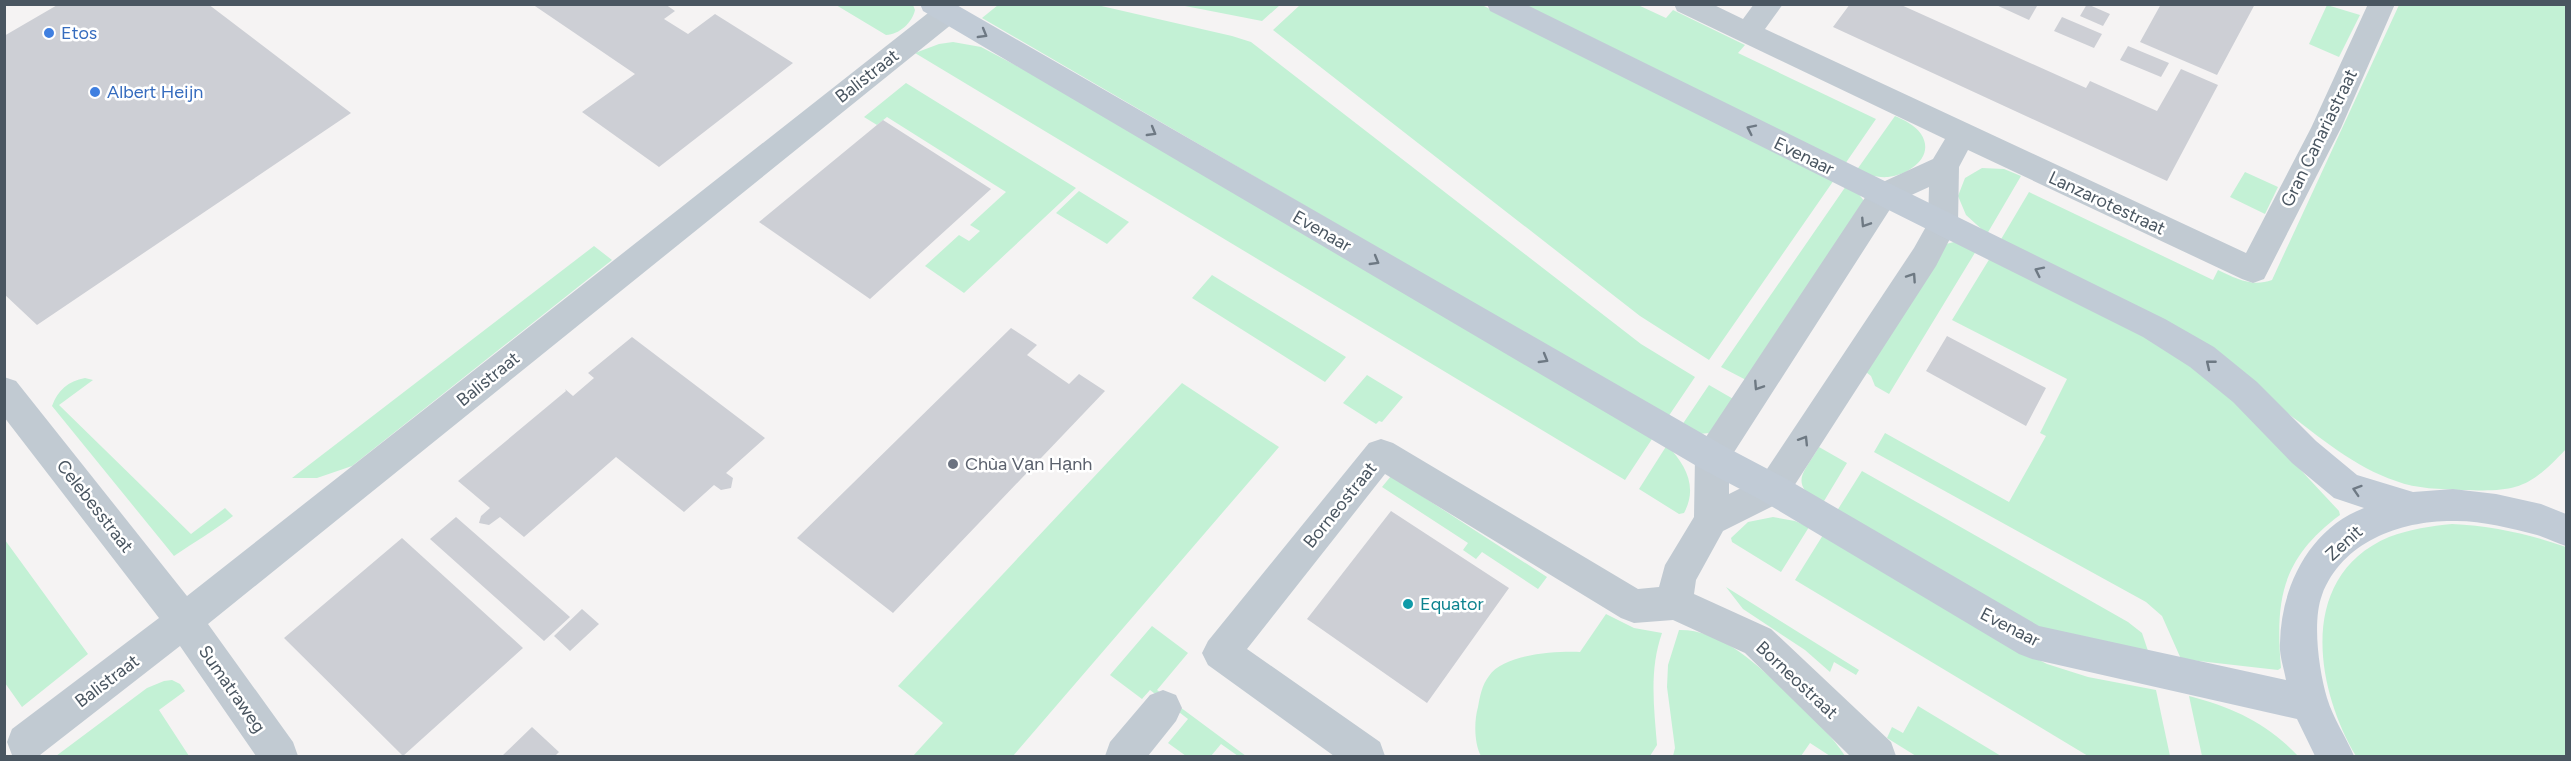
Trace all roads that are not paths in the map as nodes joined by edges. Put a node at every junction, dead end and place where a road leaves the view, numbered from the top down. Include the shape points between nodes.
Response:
1 (1500, 4) edge
2 (1687, 4) edge
3 (1770, 4) edge
4 (2382, 4) edge
5 (940, 9) edge
6 (1747, 33) junction
7 (1961, 136) junction
8 (1944, 167) junction
9 (1883, 195) junction
10 (1943, 223) junction
11 (2253, 270) joint
12 (4, 391) edge
13 (1712, 457) junction
14 (1773, 489) junction
15 (2413, 508) junction
16 (2558, 518) edge
17 (1711, 520) junction
18 (1675, 603) junction
19 (185, 622) junction
20 (2309, 703) junction
21 (1163, 708) dead end
22 (26, 742) dead end
23 (279, 756) edge
24 (1124, 756) edge
25 (1366, 756) edge
26 (1877, 756) edge
27 (2335, 756) edge

9 -> 1 main road, Evenaar
2 - 6 street, Lanzarotestraat
3 - 6 street
4 - 11 street, Gran Canariastraat via 2326,128
5 -> 13 main road, Evenaar
5 - 19 street, Balistraat
6 - 7 street, Lanzarotestraat
7 - 8 street
7 - 11 street, Lanzarotestraat
8 - 9 street
8 - 10 street
9 - 10 main road, Evenaar
9 -> 13 street
14 -> 10 street via 1925,257
15 -> 10 main road, Evenaar via 2346,486 2202,357 2154,328
12 - 19 street, Celebesstraat
13 - 14 main road, Evenaar
13 - 17 street
14 - 17 street
14 - 20 main road, Evenaar via 2032,642
15 - 16 main road, Zenit via 2452,505
15 - 20 main road, Zenit via 2364,524 2336,545 2327,553 2304,593 2298,644
17 - 18 street via 1678,577
18 - 25 street, Borneostraat via 1634,606 1382,454 1221,653
18 - 26 street, Borneostraat via 1758,641
19 - 22 street, Balistraat
19 - 23 street, Sumatraweg
20 - 27 main road, Zenit
21 - 24 street

